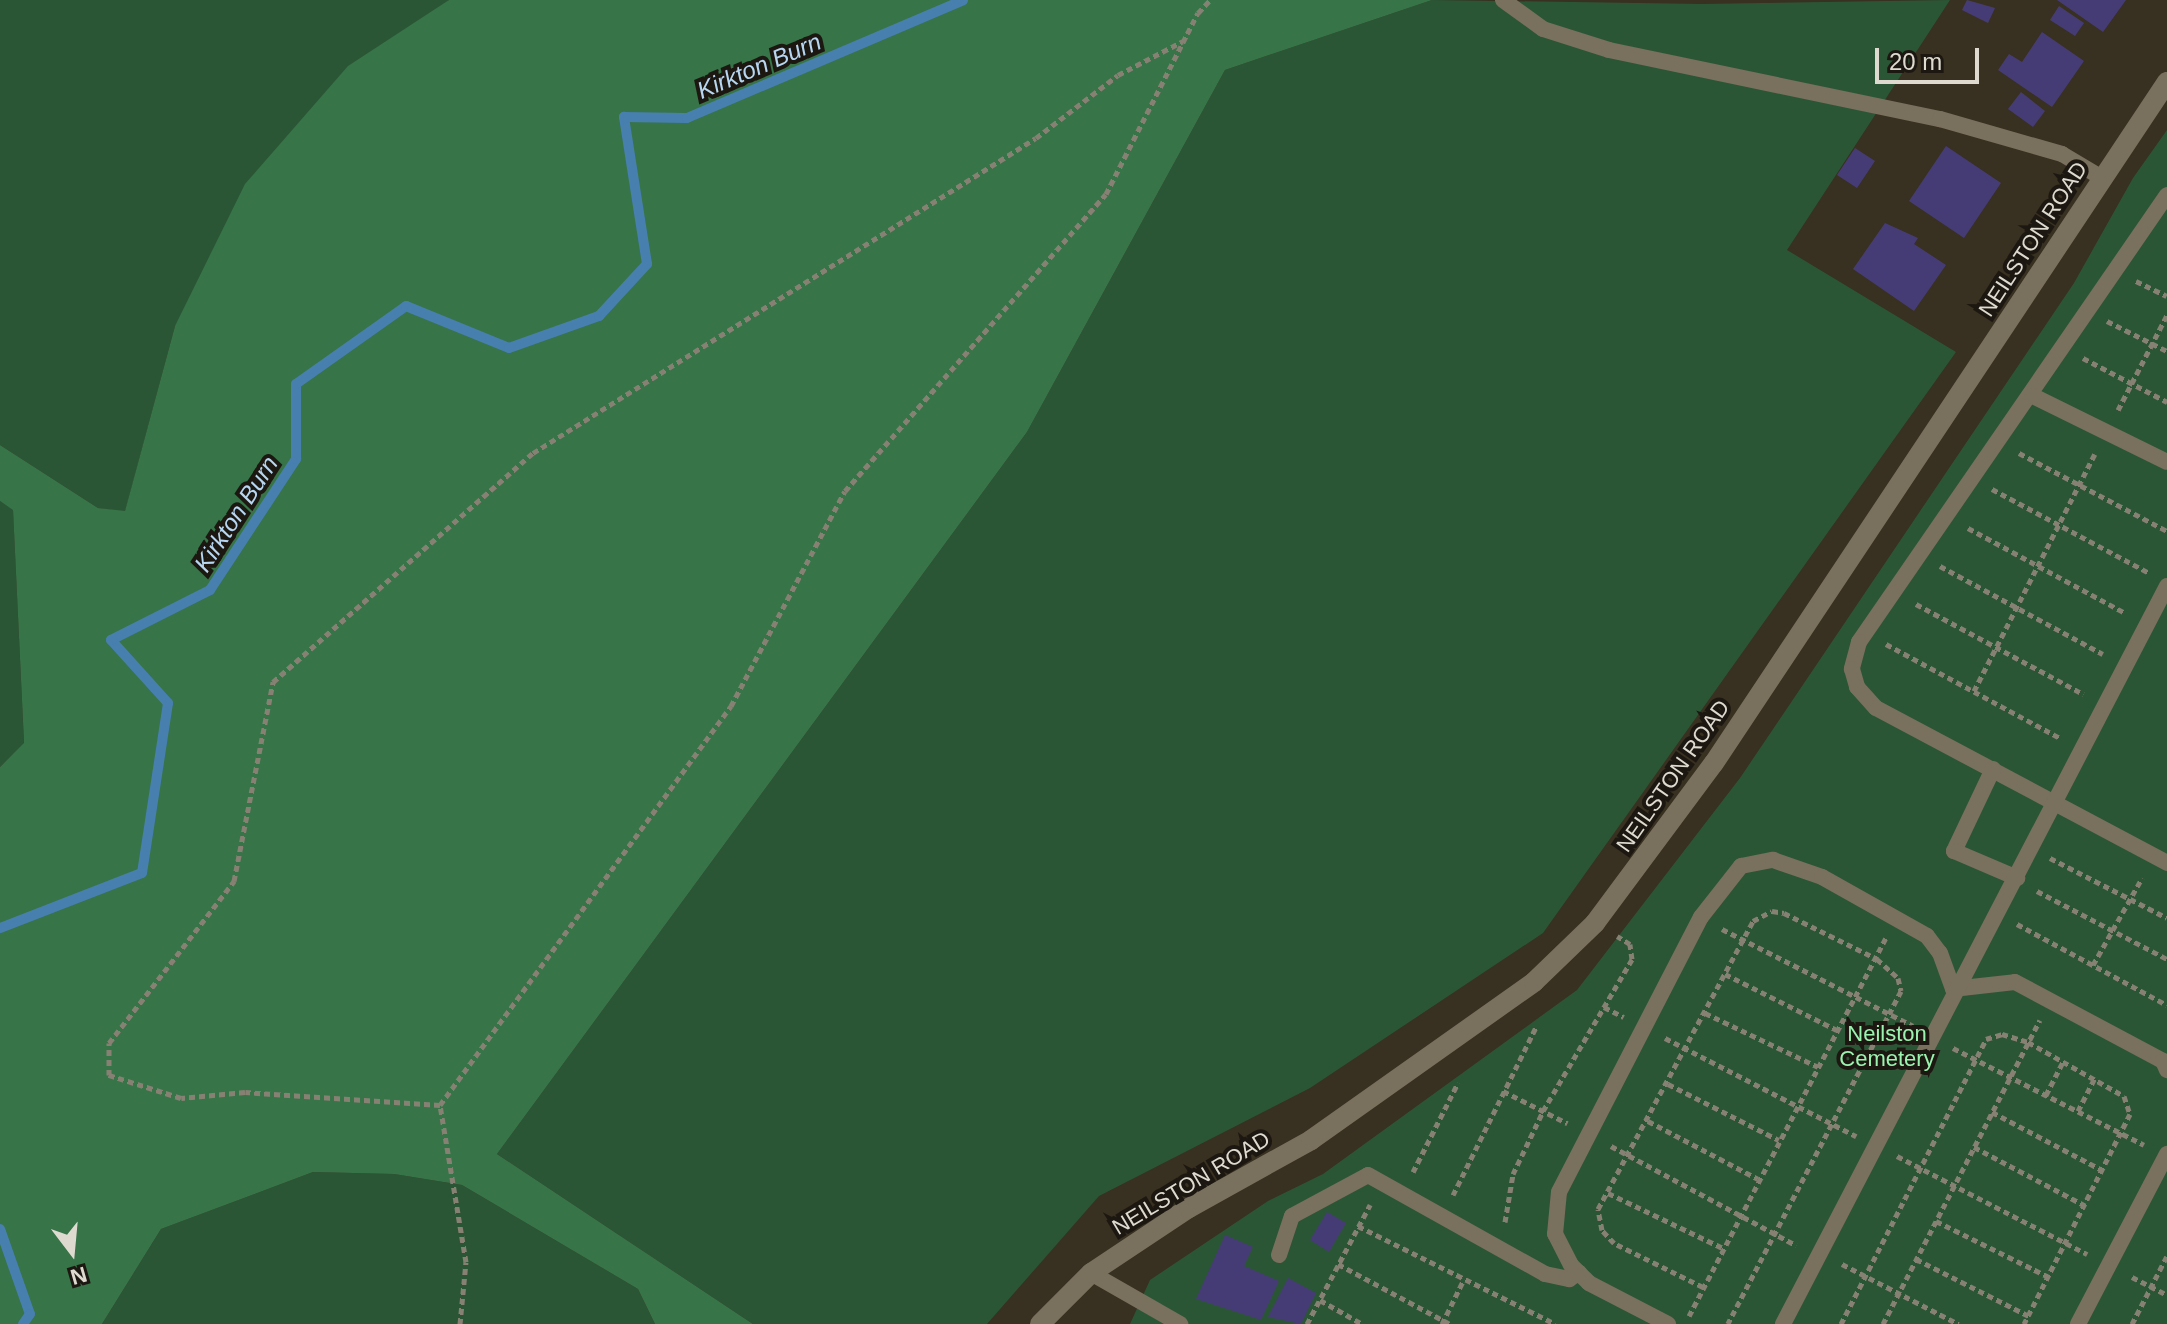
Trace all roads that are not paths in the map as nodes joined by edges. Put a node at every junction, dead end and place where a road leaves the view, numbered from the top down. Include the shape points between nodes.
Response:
1 (1503, 0) edge
2 (2167, 82) edge
3 (2102, 178) junction
4 (2167, 195) edge
5 (2033, 396) junction
6 (2167, 462) edge
7 (2160, 581) edge
8 (1993, 769) junction
9 (2055, 803) junction
10 (2161, 860) edge
11 (2017, 879) junction
12 (1953, 989) junction
13 (2166, 1065) edge
14 (2167, 1154) edge
15 (1279, 1255) dead end
16 (1091, 1273) junction
17 (1579, 1273) junction
18 (1040, 1324) edge
19 (1180, 1324) edge
20 (1668, 1324) edge
21 (1783, 1324) edge
22 (2078, 1324) edge

1 - 3 lane via 1543,29 1609,50 1940,119 2062,154
2 - 3 street, NEILSTON ROAD
3 - 16 street, NEILSTON ROAD via 1723,750 1595,923 1534,982 1311,1140 1189,1208
4 - 5 lane
5 - 6 lane
5 - 8 lane via 1865,633 1852,669 1857,687 1876,708
7 - 9 lane via 2147,625
8 - 9 lane
8 - 11 lane via 1954,851
9 - 10 lane
9 - 11 lane
11 - 12 lane
12 - 13 lane via 2015,982
12 - 17 lane via 1940,953 1927,936 1822,877 1773,860 1741,866 1701,917 1559,1192 1555,1234
12 - 21 lane
14 - 22 lane
15 - 17 lane via 1292,1216 1368,1175 1545,1274 1569,1279
16 - 18 street, NEILSTON ROAD
16 - 19 lane
17 - 20 lane

